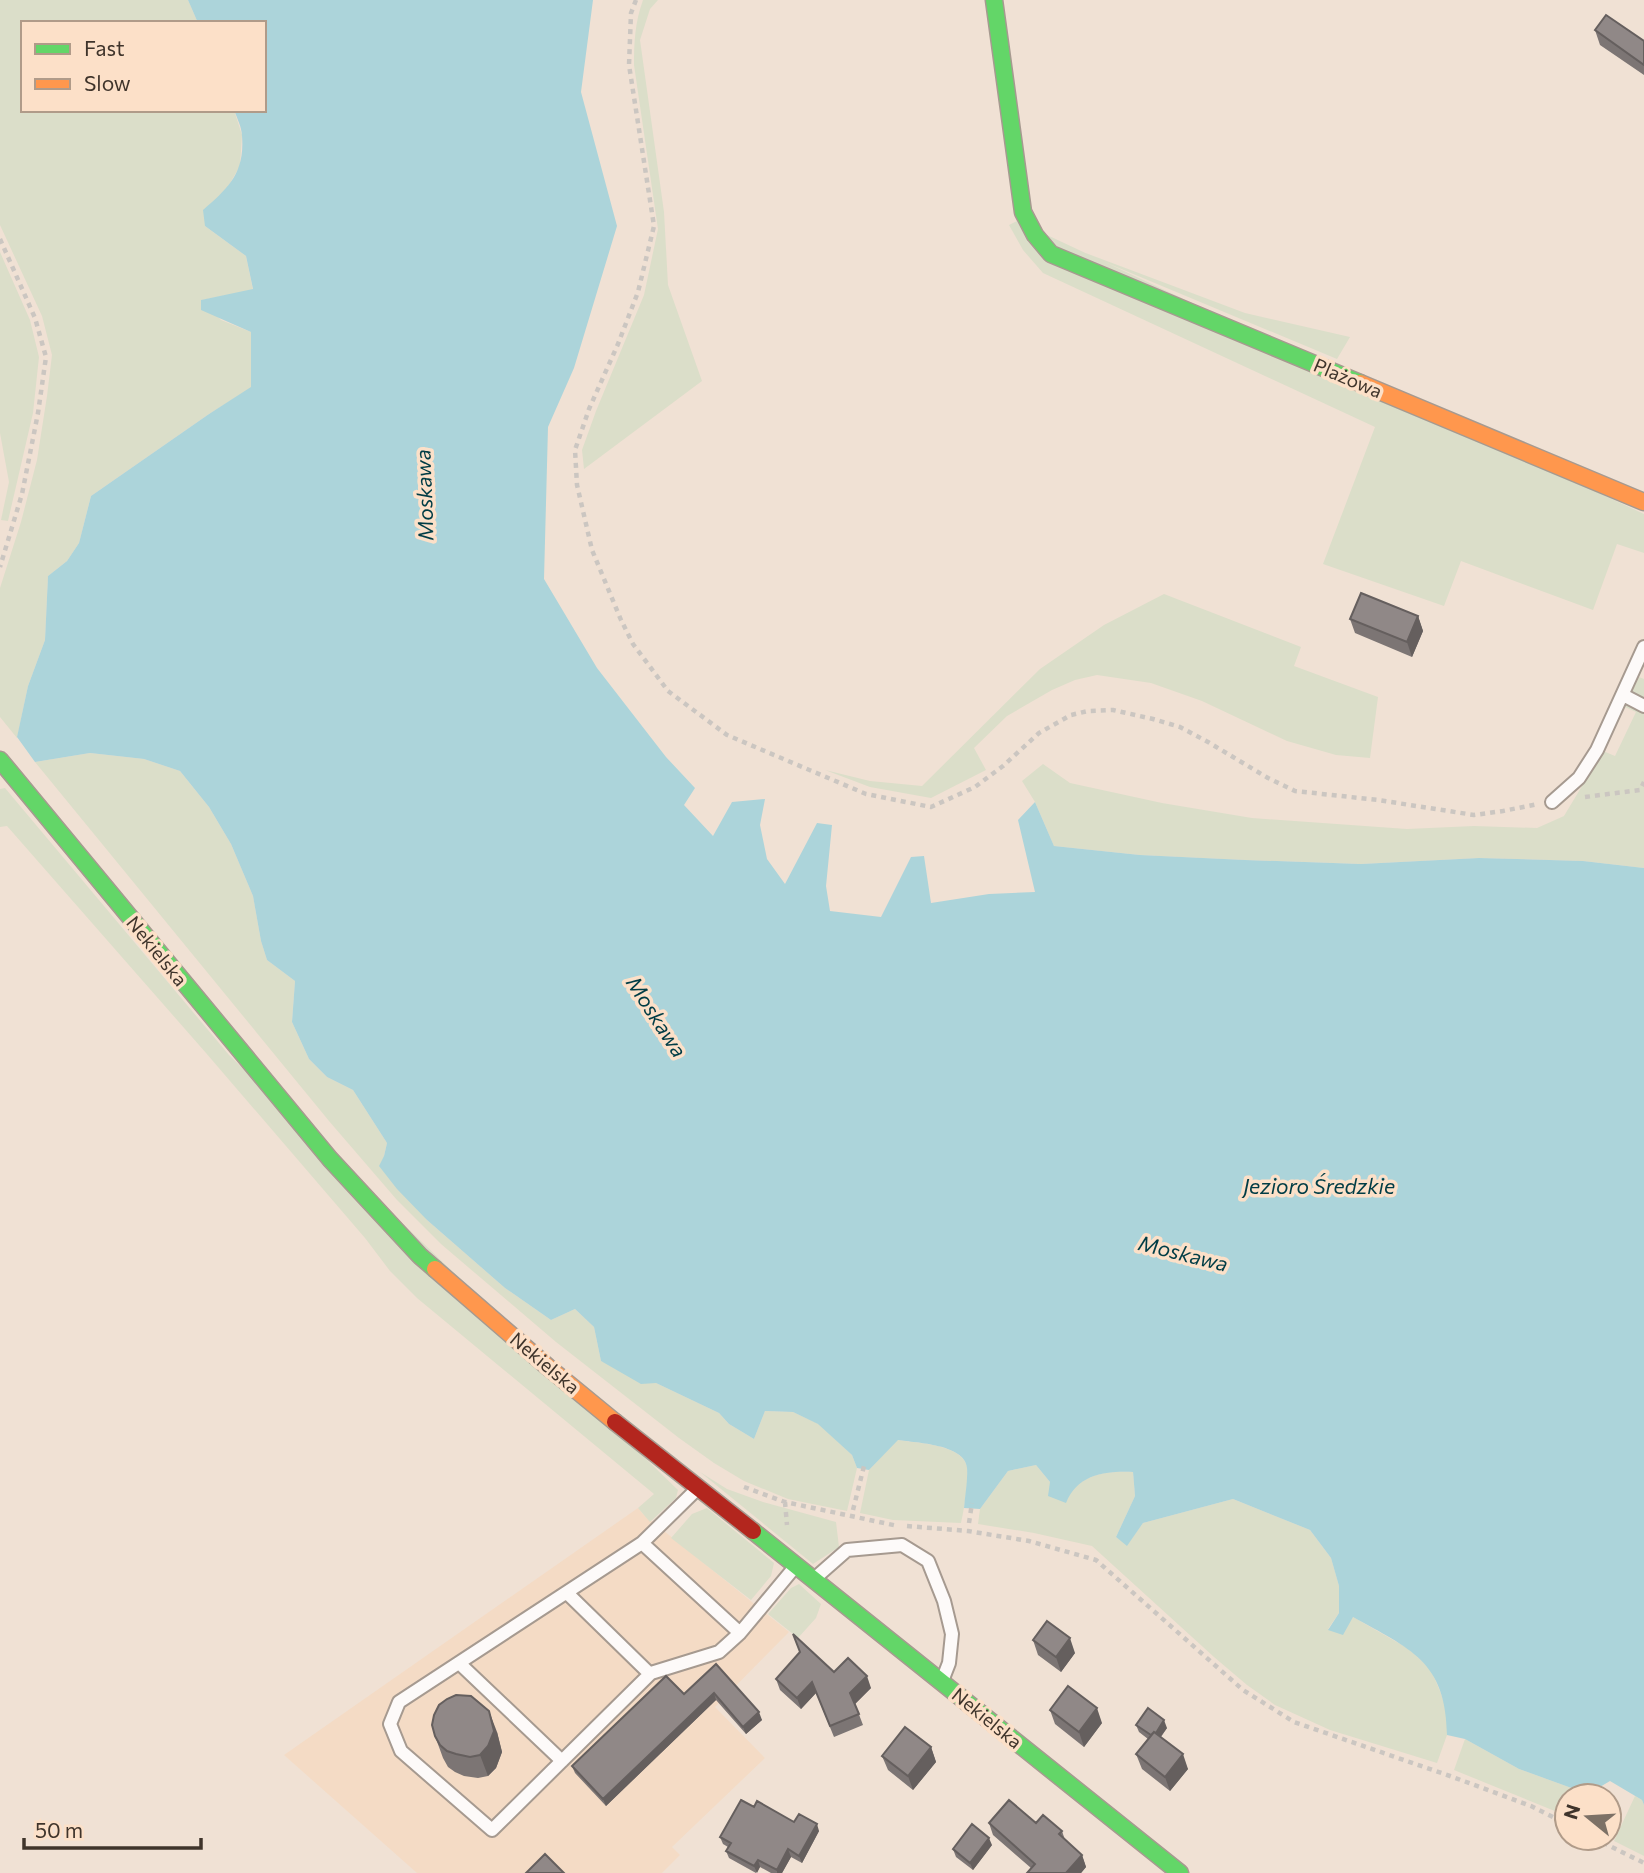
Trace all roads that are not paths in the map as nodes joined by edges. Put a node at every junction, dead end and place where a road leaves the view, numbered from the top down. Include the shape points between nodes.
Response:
1 (994, 0) edge
2 (1644, 502) edge
3 (1644, 647) edge
4 (1623, 695) junction
5 (1644, 706) edge
6 (0, 760) edge
7 (1552, 802) road end
8 (699, 1488) junction
9 (642, 1543) junction
10 (797, 1565) junction
11 (814, 1580) junction
12 (567, 1593) junction
13 (740, 1633) junction
14 (459, 1663) junction
15 (650, 1674) junction
16 (942, 1682) junction
17 (562, 1761) junction
18 (1180, 1873) edge

1 - 2 street, Plażowa via 1023,212 1051,254
3 - 4 lane
4 - 5 lane
4 - 7 lane via 1579,778
6 - 8 street, Nekielska via 330,1159 419,1256
8 - 9 lane
8 - 10 street, Nekielska
9 - 12 lane
9 - 13 lane
10 - 11 street, Nekielska
10 - 13 lane
11 - 16 street, Nekielska
11 - 16 lane via 847,1550 902,1545 928,1562 952,1634
12 - 14 lane
12 - 15 lane
13 - 15 lane via 719,1652
14 - 17 lane
14 - 17 lane via 399,1702 390,1724 401,1751 492,1830
15 - 17 lane
16 - 18 street, Nekielska

